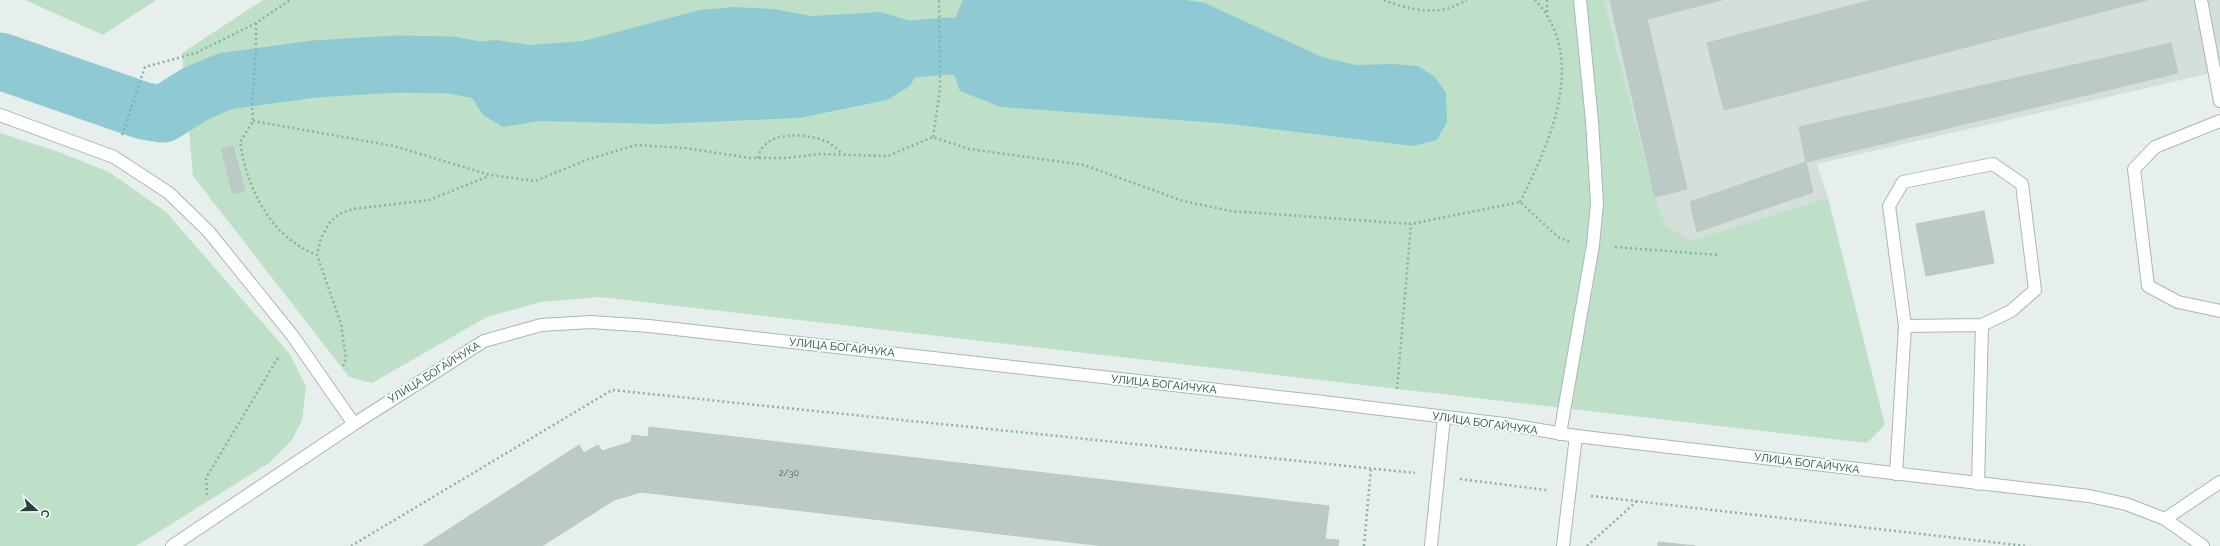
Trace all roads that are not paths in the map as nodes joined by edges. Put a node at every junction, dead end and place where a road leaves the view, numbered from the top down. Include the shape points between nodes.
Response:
1 (1580, 0) edge
2 (2201, 0) edge
3 (2220, 101) edge
4 (0, 115) edge
5 (2220, 121) edge
6 (2220, 311) edge
7 (1982, 325) junction
8 (1905, 326) junction
9 (1444, 417) junction
10 (354, 424) junction
11 (1560, 434) junction
12 (1576, 436) junction
13 (1896, 474) junction
14 (2220, 482) edge
15 (1978, 484) junction
16 (2165, 519) junction
17 (172, 546) edge
18 (1431, 546) edge
19 (1563, 546) edge
20 (2203, 546) edge

1 - 11 street via 1597,203 1593,245
2 - 3 street
4 - 10 street via 114,157 169,192 209,232 292,335
5 - 6 street via 2154,147 2134,169 2148,286 2178,302
7 - 8 street
7 - 8 street via 2011,311 2035,290 2022,184 1993,164 1903,182 1889,206
7 - 15 street
8 - 13 street
9 - 10 street, УЛИЦА БОГАЙЧУКА via 704,332 591,322 541,325 484,341
9 - 11 street, УЛИЦА БОГАЙЧУКА
9 - 18 street
10 - 17 street, УЛИЦА БОГАЙЧУКА
11 - 12 street, УЛИЦА БОГАЙЧУКА
12 - 13 street, УЛИЦА БОГАЙЧУКА
12 - 19 street
13 - 15 street, УЛИЦА БОГАЙЧУКА
14 - 16 street
15 - 16 street, УЛИЦА БОГАЙЧУКА via 2089,496 2126,504
16 - 20 street, УЛИЦА БОГАЙЧУКА

